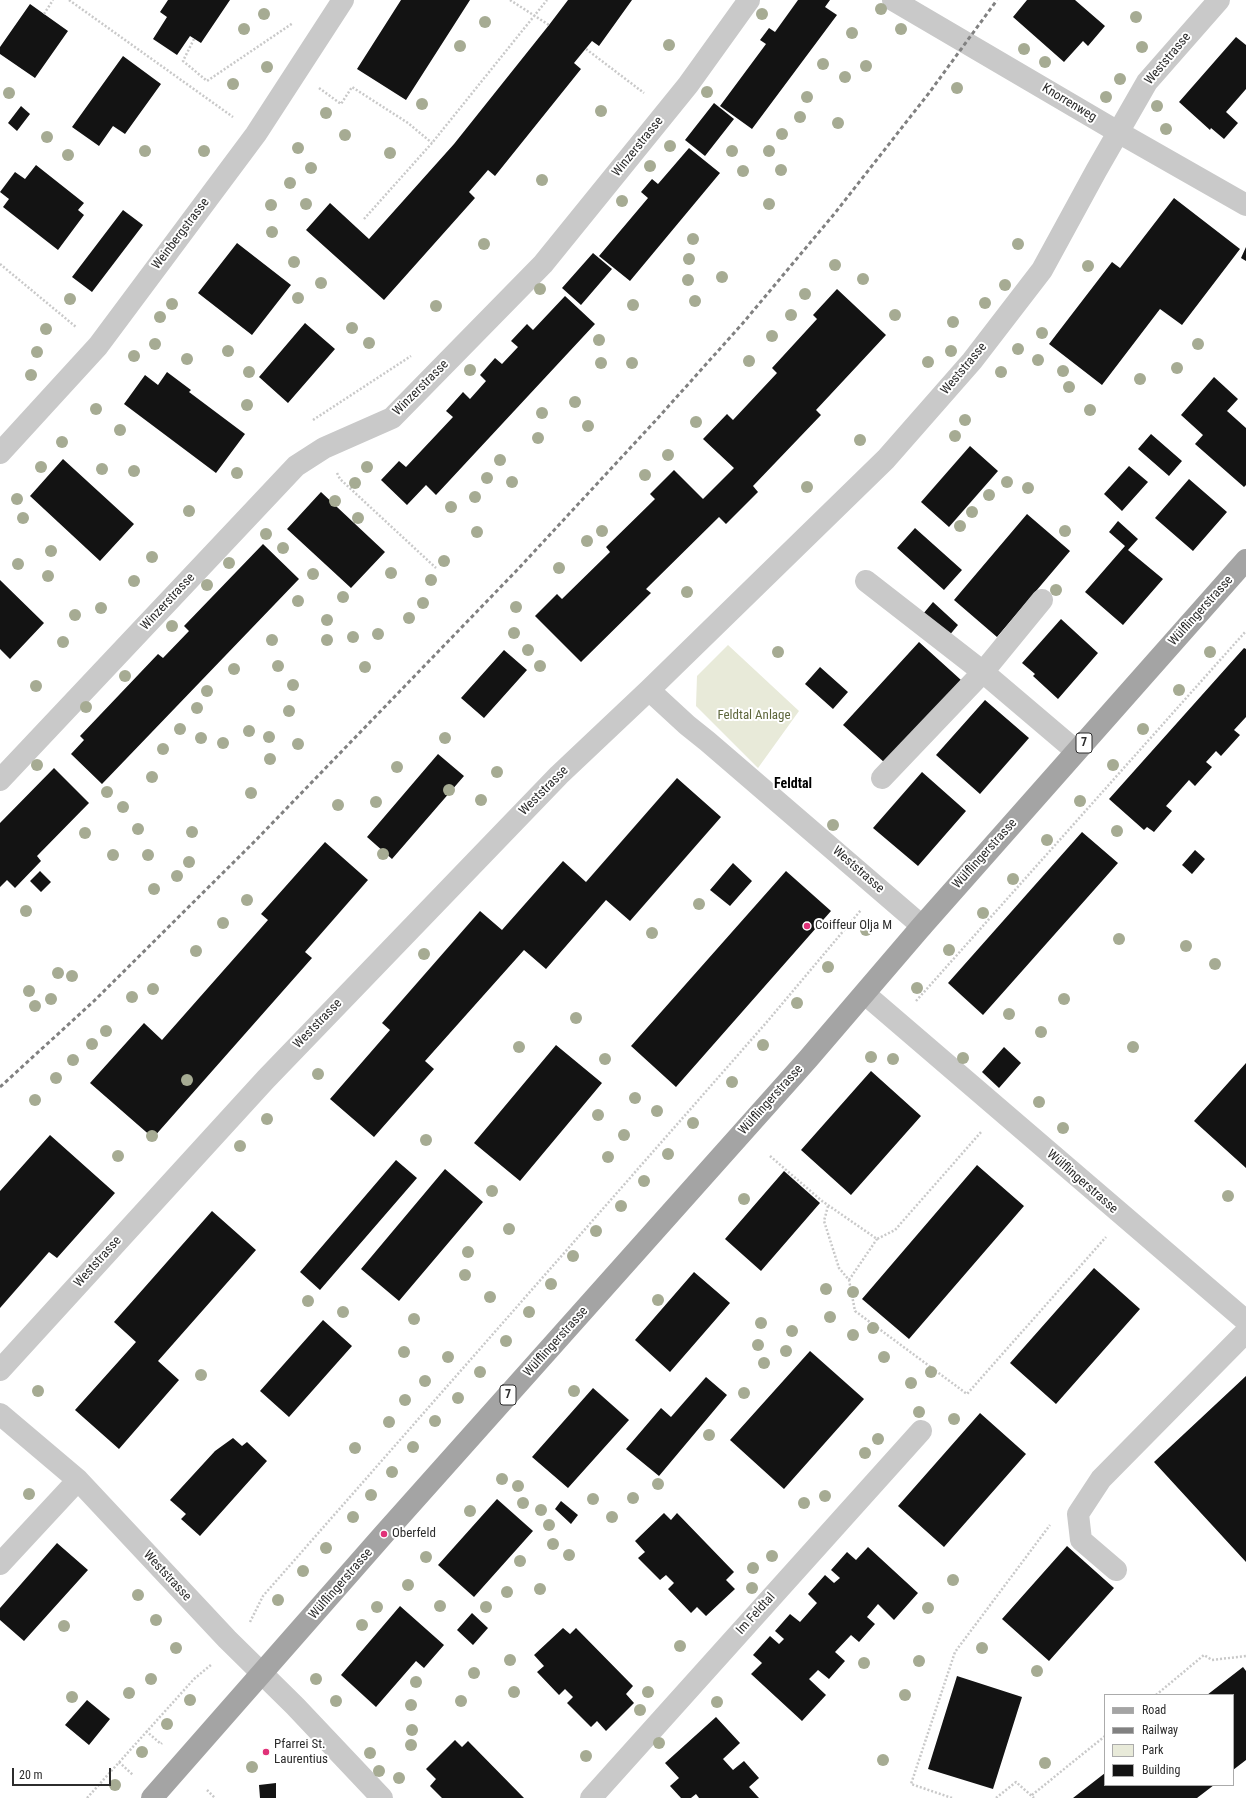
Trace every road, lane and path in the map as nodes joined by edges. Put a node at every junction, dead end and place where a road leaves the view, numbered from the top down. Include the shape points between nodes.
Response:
1 (53, 0) edge
2 (69, 0) edge
3 (343, 0) edge
4 (510, 0) edge
5 (547, 0) edge
6 (750, 0) edge
7 (893, 0) edge
8 (1219, 0) edge
9 (44, 14) dead end
10 (536, 16) junction
11 (295, 22) dead end
12 (549, 25) dead end
13 (194, 39) dead end
14 (586, 49) dead end
15 (318, 88) dead end
16 (649, 97) dead end
17 (1118, 132) junction
18 (256, 134) junction
19 (432, 143) junction
20 (1246, 205) edge
21 (364, 219) dead end
22 (0, 264) edge
23 (98, 346) junction
24 (413, 354) dead end
25 (316, 416) junction
26 (312, 421) dead end
27 (324, 448) junction
28 (0, 453) edge
29 (1246, 560) edge
30 (436, 568) dead end
31 (866, 581) dead end
32 (1042, 600) dead end
33 (1246, 631) edge
34 (983, 672) junction
35 (649, 690) junction
36 (1076, 751) junction
37 (882, 778) dead end
38 (0, 780) edge
39 (864, 906) dead end
40 (922, 926) junction
41 (865, 994) junction
42 (897, 1022) junction
43 (1000, 1110) junction
44 (770, 1156) dead end
45 (828, 1206) junction
46 (1124, 1217) junction
47 (877, 1240) junction
48 (849, 1280) junction
49 (1246, 1321) edge
50 (1246, 1332) edge
51 (0, 1370) edge
52 (0, 1414) edge
53 (921, 1431) dead end
54 (78, 1480) junction
55 (1052, 1522) dead end
56 (0, 1564) edge
57 (1116, 1570) dead end
58 (234, 1646) junction
59 (1246, 1656) edge
60 (262, 1674) junction
61 (1157, 1694) edge
62 (146, 1731) junction
63 (1104, 1737) edge
64 (161, 1744) dead end
65 (119, 1762) junction
66 (134, 1774) dead end
67 (207, 1790) dead end
68 (1032, 1795) junction
69 (88, 1797) edge
70 (92, 1798) edge
71 (152, 1798) edge
72 (215, 1798) edge
73 (382, 1798) edge
74 (591, 1798) edge
75 (952, 1798) edge
76 (996, 1798) edge
77 (1034, 1798) edge

1 - 9 path
2 - 18 path
3 - 18 street, Weinbergstrasse
4 - 10 path
5 - 10 path
6 - 27 street, Winzerstrasse via 688,85 543,264 392,418
7 - 17 street, Knorrenweg
8 - 17 street, Weststrasse via 1147,82
10 - 12 path
10 - 19 path
11 - 13 path via 207,81 183,61
14 - 16 path
15 - 19 path via 341,104 352,87 408,123
17 - 20 street, Knorrenweg
17 - 35 street, Weststrasse via 1042,270 972,361 886,459
18 - 23 street, Weinbergstrasse
19 - 21 path
22 - 23 path
23 - 28 street, Weinbergstrasse
24 - 25 path
25 - 26 path
25 - 27 path
27 - 30 path via 340,479
27 - 38 street, Winzerstrasse via 296,466
29 - 36 main road, Wülflingerstrasse / 7
31 - 34 street
32 - 34 street
33 - 42 path
34 - 36 street
34 - 37 street
35 - 40 street, Weststrasse via 686,725 707,740
35 - 51 street, Weststrasse via 559,775 266,1079
36 - 40 main road, Wülflingerstrasse / 7
39 - 58 path via 761,1029 263,1596 247,1629
40 - 41 main road, Wülflingerstrasse / 7
41 - 42 street, Wülflingerstrasse
41 - 60 main road, Wülflingerstrasse / 7
42 - 43 street, Wülflingerstrasse
43 - 46 street, Wülflingerstrasse
43 - 47 path via 894,1230
44 - 45 path
45 - 47 path
45 - 48 path via 824,1221 839,1268
46 - 48 path via 967,1394 855,1311
46 - 49 street, Wülflingerstrasse
47 - 48 path
50 - 57 street via 1101,1479 1078,1514 1081,1540
52 - 54 street, Weststrasse
53 - 74 street, Im Feldtal
54 - 56 street
54 - 58 street, Weststrasse
55 - 75 path via 955,1652 911,1784
58 - 60 street, Weststrasse
58 - 62 path via 194,1679
59 - 61 path via 1212,1660 1204,1655
60 - 71 main road, Wülflingerstrasse / 7
60 - 73 street, Weststrasse
62 - 64 path
62 - 65 path
63 - 68 path
65 - 66 path
65 - 69 path
67 - 72 path
68 - 76 path via 1016,1782
68 - 77 path
69 - 70 path

